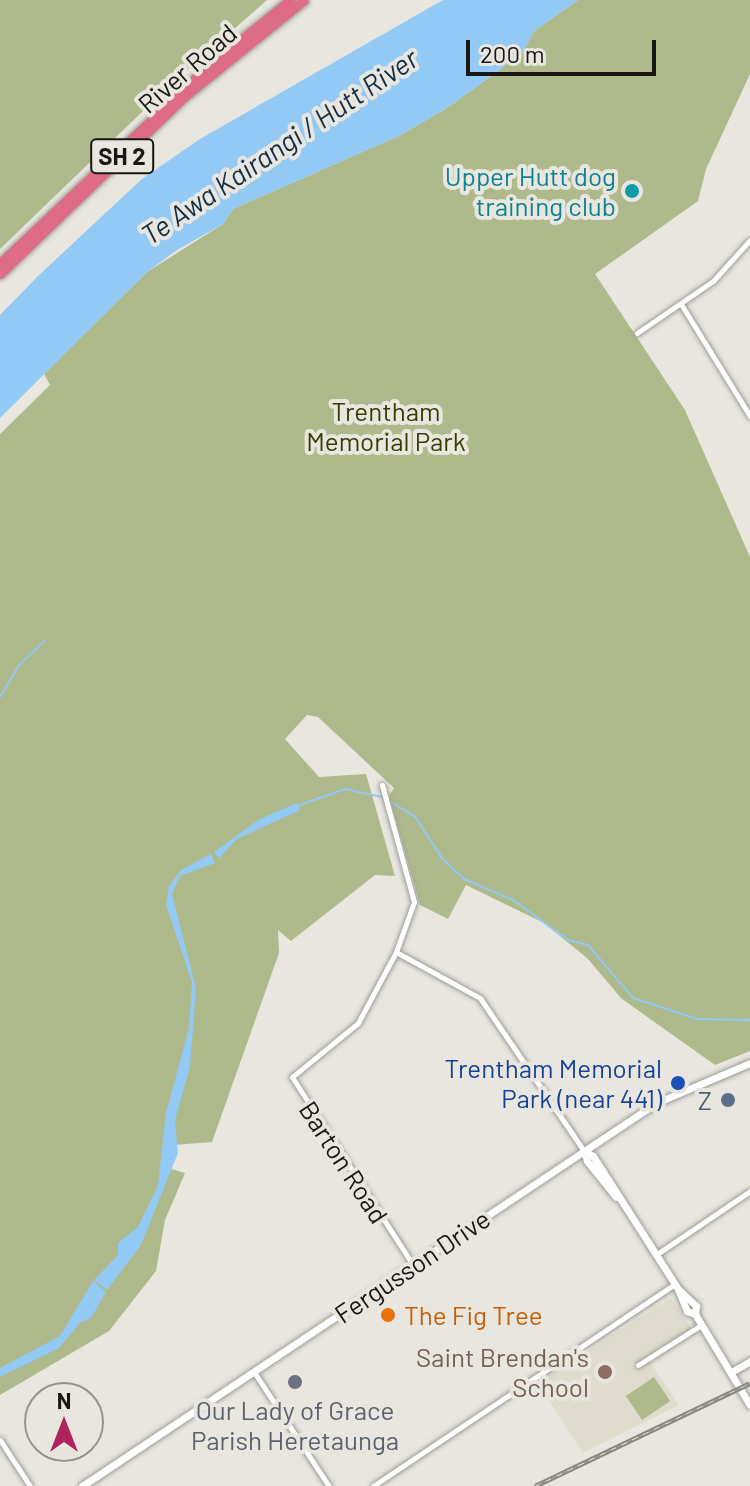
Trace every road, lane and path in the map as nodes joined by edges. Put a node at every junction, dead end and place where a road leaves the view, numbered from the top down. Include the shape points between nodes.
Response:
1 (290, 0) edge
2 (304, 0) edge
3 (749, 243) edge
4 (0, 263) edge
5 (0, 274) edge
6 (681, 304) junction
7 (637, 333) dead end
8 (749, 411) edge
9 (382, 785) dead end
10 (396, 952) junction
11 (750, 1063) edge
12 (584, 1151) junction
13 (750, 1191) edge
14 (657, 1254) junction
15 (413, 1265) junction
16 (677, 1286) junction
17 (702, 1325) junction
18 (750, 1361) edge
19 (638, 1365) dead end
20 (733, 1371) junction
21 (254, 1372) junction
22 (750, 1405) edge
23 (0, 1440) edge
24 (30, 1486) edge
25 (82, 1486) edge
26 (329, 1486) edge
27 (373, 1486) edge

1 - 4 highway, River Road / SH 2 via 207,67
2 - 5 highway, River Road / SH 2 via 184,97
3 - 6 street via 713,281
6 - 7 street
6 - 8 street
9 - 10 street via 414,902
10 - 12 street via 480,998
10 - 15 street, Barton Road via 358,1023 292,1077
11 - 12 main road, Fergusson Drive via 665,1097
12 - 14 main road via 593,1156
12 - 15 main road, Fergusson Drive
13 - 14 street
14 - 16 main road
15 - 21 main road, Fergusson Drive
16 - 17 main road via 696,1306
16 - 27 street
17 - 19 street
17 - 20 main road
18 - 20 main road
20 - 22 main road
21 - 25 main road, Fergusson Drive
21 - 26 street
23 - 24 street

